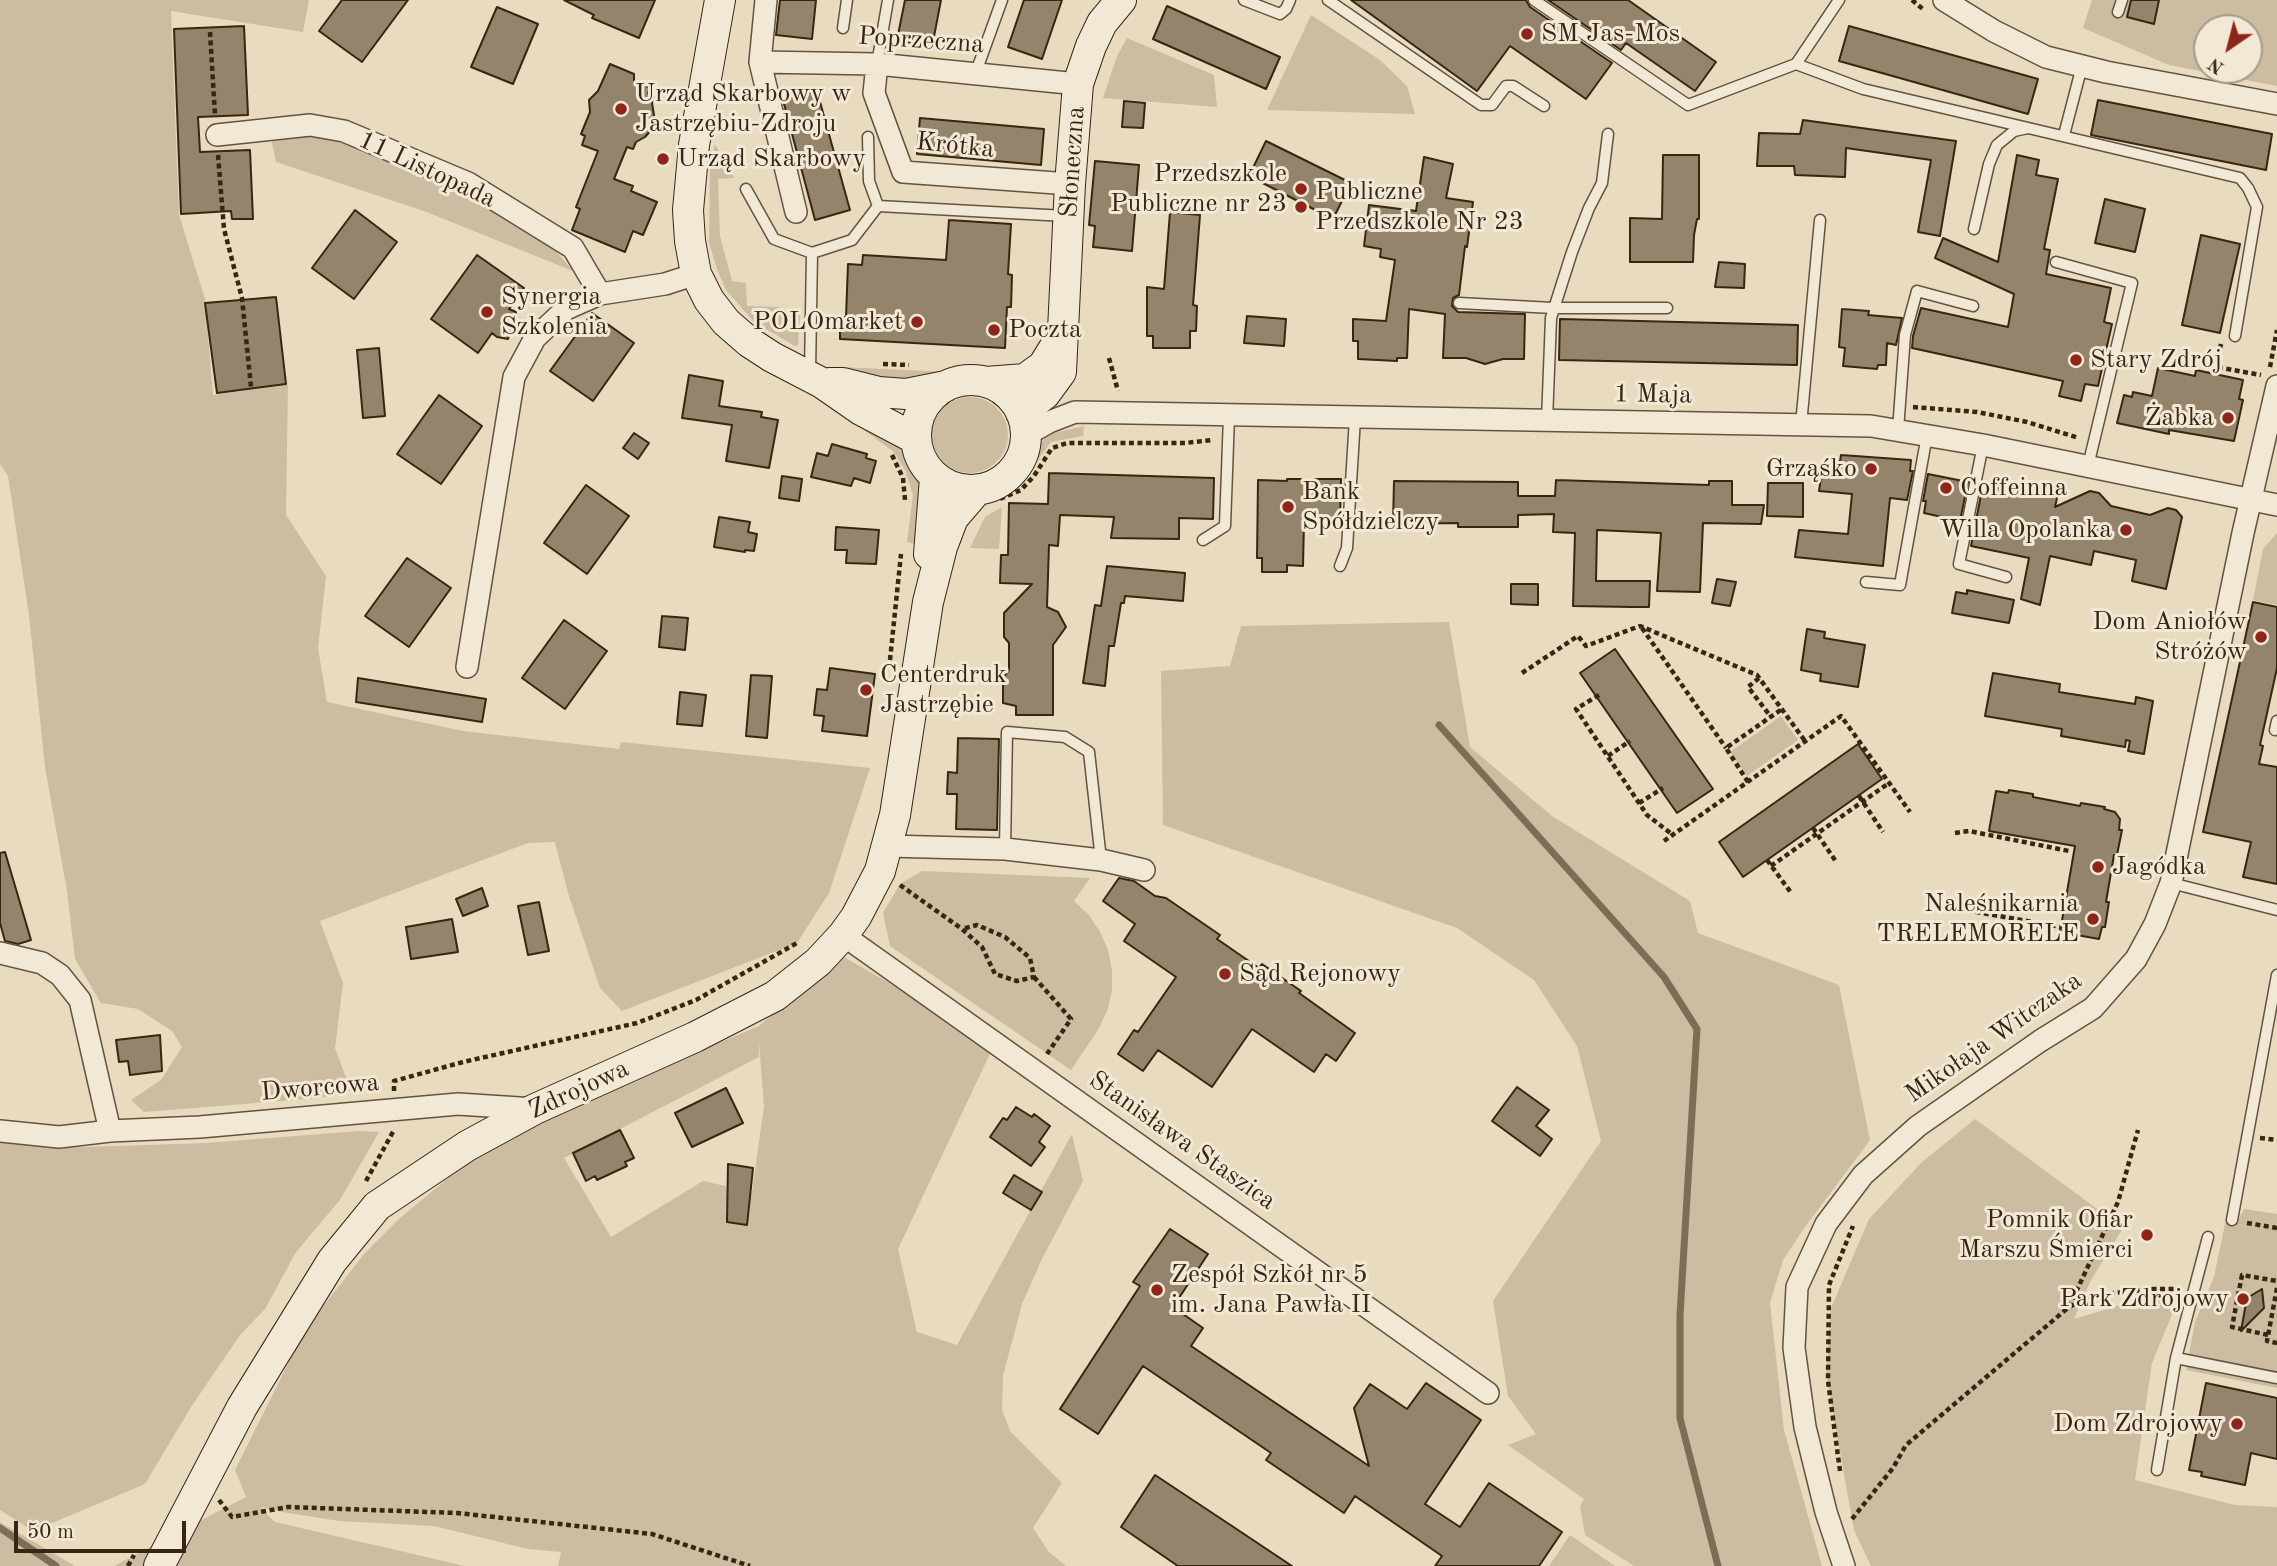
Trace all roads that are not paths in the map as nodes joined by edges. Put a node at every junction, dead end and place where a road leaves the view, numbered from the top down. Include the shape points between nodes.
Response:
1 (720, 0) edge
2 (766, 0) edge
3 (847, 0) edge
4 (888, 0) edge
5 (1003, 0) edge
6 (1121, 0) edge
7 (1244, 0) edge
8 (1290, 0) edge
9 (1328, 0) edge
10 (1534, 0) edge
11 (1839, 0) edge
12 (1944, 0) edge
13 (2122, 0) edge
14 (2118, 12) dead end
15 (843, 28) dead end
16 (760, 62) junction
17 (877, 64) junction
18 (1796, 64) junction
19 (2082, 66) junction
20 (976, 72) junction
21 (1078, 84) junction
22 (2277, 104) edge
23 (1544, 106) dead end
24 (2031, 127) junction
25 (1608, 134) dead end
26 (217, 135) road end
27 (2064, 135) junction
28 (868, 137) dead end
29 (1070, 184) junction
30 (746, 189) dead end
31 (878, 206) junction
32 (796, 212) dead end
33 (1069, 216) junction
34 (1820, 220) dead end
35 (1974, 229) dead end
36 (812, 253) junction
37 (2056, 262) dead end
38 (696, 274) junction
39 (600, 295) junction
40 (1459, 303) dead end
41 (1973, 306) dead end
42 (1553, 308) junction
43 (1667, 308) dead end
44 (1062, 334) junction
45 (2235, 336) dead end
46 (816, 380) junction
47 (2273, 381) edge
48 (986, 382) junction
49 (946, 386) junction
50 (1229, 416) junction
51 (1355, 418) junction
52 (1547, 421) junction
53 (1024, 424) junction
54 (1801, 425) junction
55 (1898, 430) junction
56 (1927, 435) junction
57 (916, 439) junction
58 (1983, 445) junction
59 (2088, 466) junction
60 (936, 478) junction
61 (986, 497) junction
62 (2251, 500) junction
63 (2277, 505) edge
64 (1203, 540) dead end
65 (1339, 566) dead end
66 (2006, 577) dead end
67 (1866, 582) dead end
68 (928, 602) junction
69 (467, 667) dead end
70 (887, 846) junction
71 (1004, 849) junction
72 (1101, 860) junction
73 (1144, 870) dead end
74 (2171, 883) junction
75 (2277, 910) edge
76 (843, 935) junction
77 (0, 953) edge
78 (2277, 975) edge
79 (535, 1109) junction
80 (0, 1131) edge
81 (110, 1131) junction
82 (2232, 1220) dead end
83 (2208, 1237) dead end
84 (2176, 1358) junction
85 (2277, 1378) edge
86 (1488, 1393) dead end
87 (2157, 1470) dead end
88 (147, 1559) edge
89 (1844, 1566) edge

1 - 38 main road via 694,145 688,210
2 - 16 street
3 - 15 lane
4 - 17 lane
5 - 20 lane
6 - 21 main road, Słoneczna via 1102,23
7 - 8 lane via 1280,14
9 - 23 lane via 1481,105 1492,105 1506,86 1513,86
10 - 18 lane via 1688,105
11 - 18 lane
12 - 19 street via 2046,57
13 - 14 lane
16 - 17 street, Poprzeczna
16 - 32 street
17 - 20 street, Poprzeczna
17 - 29 street, Krótka via 874,93 903,172
18 - 24 lane via 1863,89
19 - 22 street
19 - 27 lane
20 - 21 street, Poprzeczna
21 - 29 main road, Słoneczna
24 - 27 lane
24 - 35 lane via 2014,131 1997,145
25 - 42 lane via 1602,183
26 - 39 street, 11 Listopada via 310,125 344,131 468,183 573,248
27 - 45 lane via 2240,178 2257,207
28 - 31 lane via 869,181
29 - 33 main road, Słoneczna
30 - 36 lane via 774,239
31 - 33 lane
31 - 36 lane via 852,240
33 - 44 main road, Słoneczna
34 - 54 lane
36 - 46 lane
37 - 59 lane via 2132,283
38 - 39 street
38 - 46 main road via 726,322 772,358
39 - 69 street via 558,316 535,338 514,377
40 - 42 lane
41 - 55 lane via 1917,291 1905,335
42 - 43 lane
42 - 52 lane
44 - 48 main road, Słoneczna via 1043,366 1025,379
44 - 53 main road, Słoneczna via 1061,372
46 - 49 main road via 906,394
46 - 57 main road
47 - 62 street, Mikołaja Witczaka
48 - 49 main road
48 - 53 main road via 1013,400
49 - 57 main road via 923,408
50 - 51 street, 1 Maja
50 - 53 street, 1 Maja via 1075,412 1049,422
50 - 64 lane via 1225,526
51 - 52 street, 1 Maja
51 - 65 lane via 1347,548
52 - 54 street, 1 Maja
53 - 61 main road via 1024,450 1017,465
54 - 55 street, 1 Maja
55 - 56 street, 1 Maja
56 - 58 street, 1 Maja
56 - 67 lane via 1900,585
57 - 60 main road via 922,460
58 - 59 street, 1 Maja
58 - 66 lane via 1959,564
59 - 62 street, 1 Maja
60 - 61 main road
60 - 68 main road, Zdrojowa
61 - 68 main road, Zdrojowa via 953,518
62 - 63 street, 1 Maja
62 - 74 street, Mikołaja Witczaka
68 - 70 main road, Zdrojowa
70 - 71 street
70 - 76 main road, Zdrojowa via 880,871
71 - 72 street
71 - 72 lane via 1007,732 1065,737 1089,752
72 - 73 street
74 - 75 lane
74 - 89 street, Mikołaja Witczaka via 2136,959 2093,1008 1918,1126 1863,1175 1826,1224 1797,1287 1794,1348 1805,1427
76 - 79 main road, Zdrojowa via 775,996
76 - 86 street, Stanisława Staszica
77 - 81 street via 42,963 60,975 80,1000
78 - 82 lane
79 - 81 street, Dworcowa via 458,1104
79 - 88 main road, Zdrojowa via 467,1146 377,1206 332,1261 242,1407 204,1480
80 - 81 street, Dworcowa via 59,1137
83 - 84 lane
84 - 85 lane
84 - 87 lane

